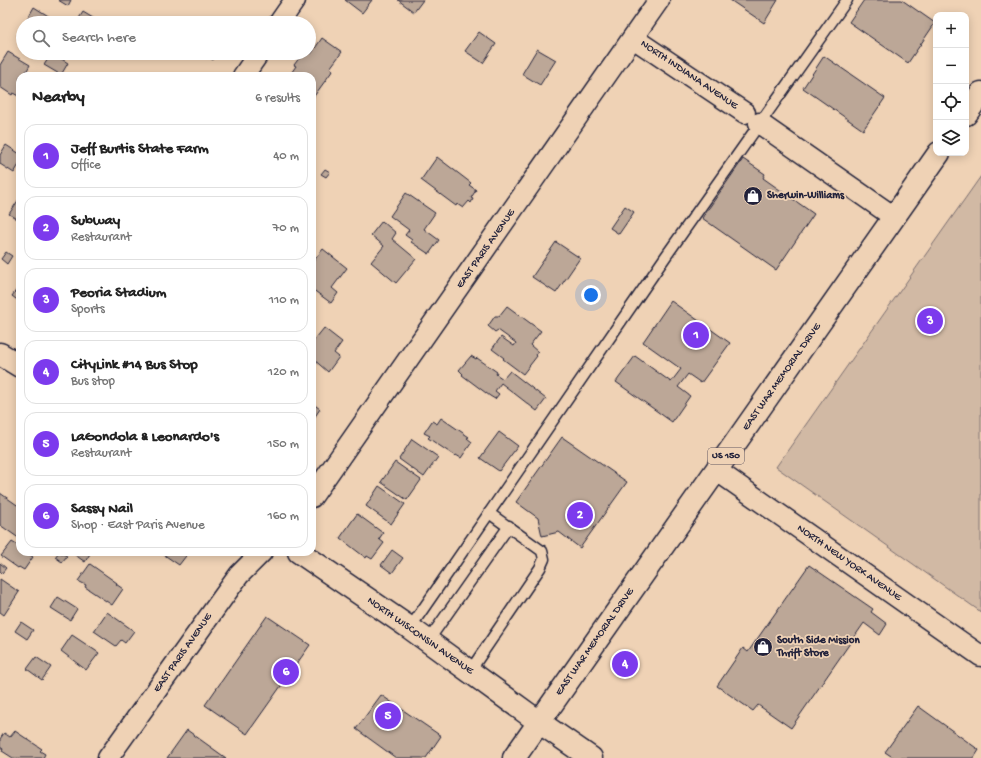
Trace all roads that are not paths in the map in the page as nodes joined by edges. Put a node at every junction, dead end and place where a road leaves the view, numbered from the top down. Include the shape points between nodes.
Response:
1 (295, 0) edge
2 (659, 0) edge
3 (847, 0) edge
4 (284, 16) edge
5 (633, 38) junction
6 (254, 60) edge
7 (246, 72) edge
8 (981, 93) edge
9 (969, 110) edge
10 (752, 118) junction
11 (937, 156) edge
12 (894, 216) junction
13 (0, 354) edge
14 (16, 364) edge
15 (716, 470) junction
16 (316, 491) edge
17 (490, 513) junction
18 (509, 526) junction
19 (258, 556) edge
20 (305, 556) edge
21 (410, 628) junction
22 (428, 641) junction
23 (981, 656) edge
24 (470, 671) junction
25 (539, 722) junction
26 (108, 758) edge
27 (514, 758) edge
28 (591, 758) edge

1 - 4 street
2 - 5 street, EAST PARIS AVENUE
3 - 10 lane
5 - 10 street, NORTH INDIANA AVENUE
5 - 16 street, EAST PARIS AVENUE
6 - 7 street
8 - 9 main road
10 - 12 street, NORTH INDIANA AVENUE
10 - 17 lane
11 - 12 main road, EAST WAR MEMORIAL DRIVE / US 150
12 - 15 main road, EAST WAR MEMORIAL DRIVE / US 150
13 - 14 main road
15 - 23 street, NORTH NEW YORK AVENUE
15 - 25 main road, EAST WAR MEMORIAL DRIVE / US 150
17 - 18 lane
17 - 21 lane
18 - 22 lane
18 - 24 lane via 542,551 544,558 540,568
19 - 26 street, EAST PARIS AVENUE via 238,575
20 - 21 main road, NORTH WISCONSIN AVENUE
21 - 22 main road, NORTH WISCONSIN AVENUE
22 - 24 main road, NORTH WISCONSIN AVENUE
24 - 25 main road, NORTH WISCONSIN AVENUE
25 - 27 main road, EAST WAR MEMORIAL DRIVE / US 150
25 - 28 main road, NORTH WISCONSIN AVENUE

